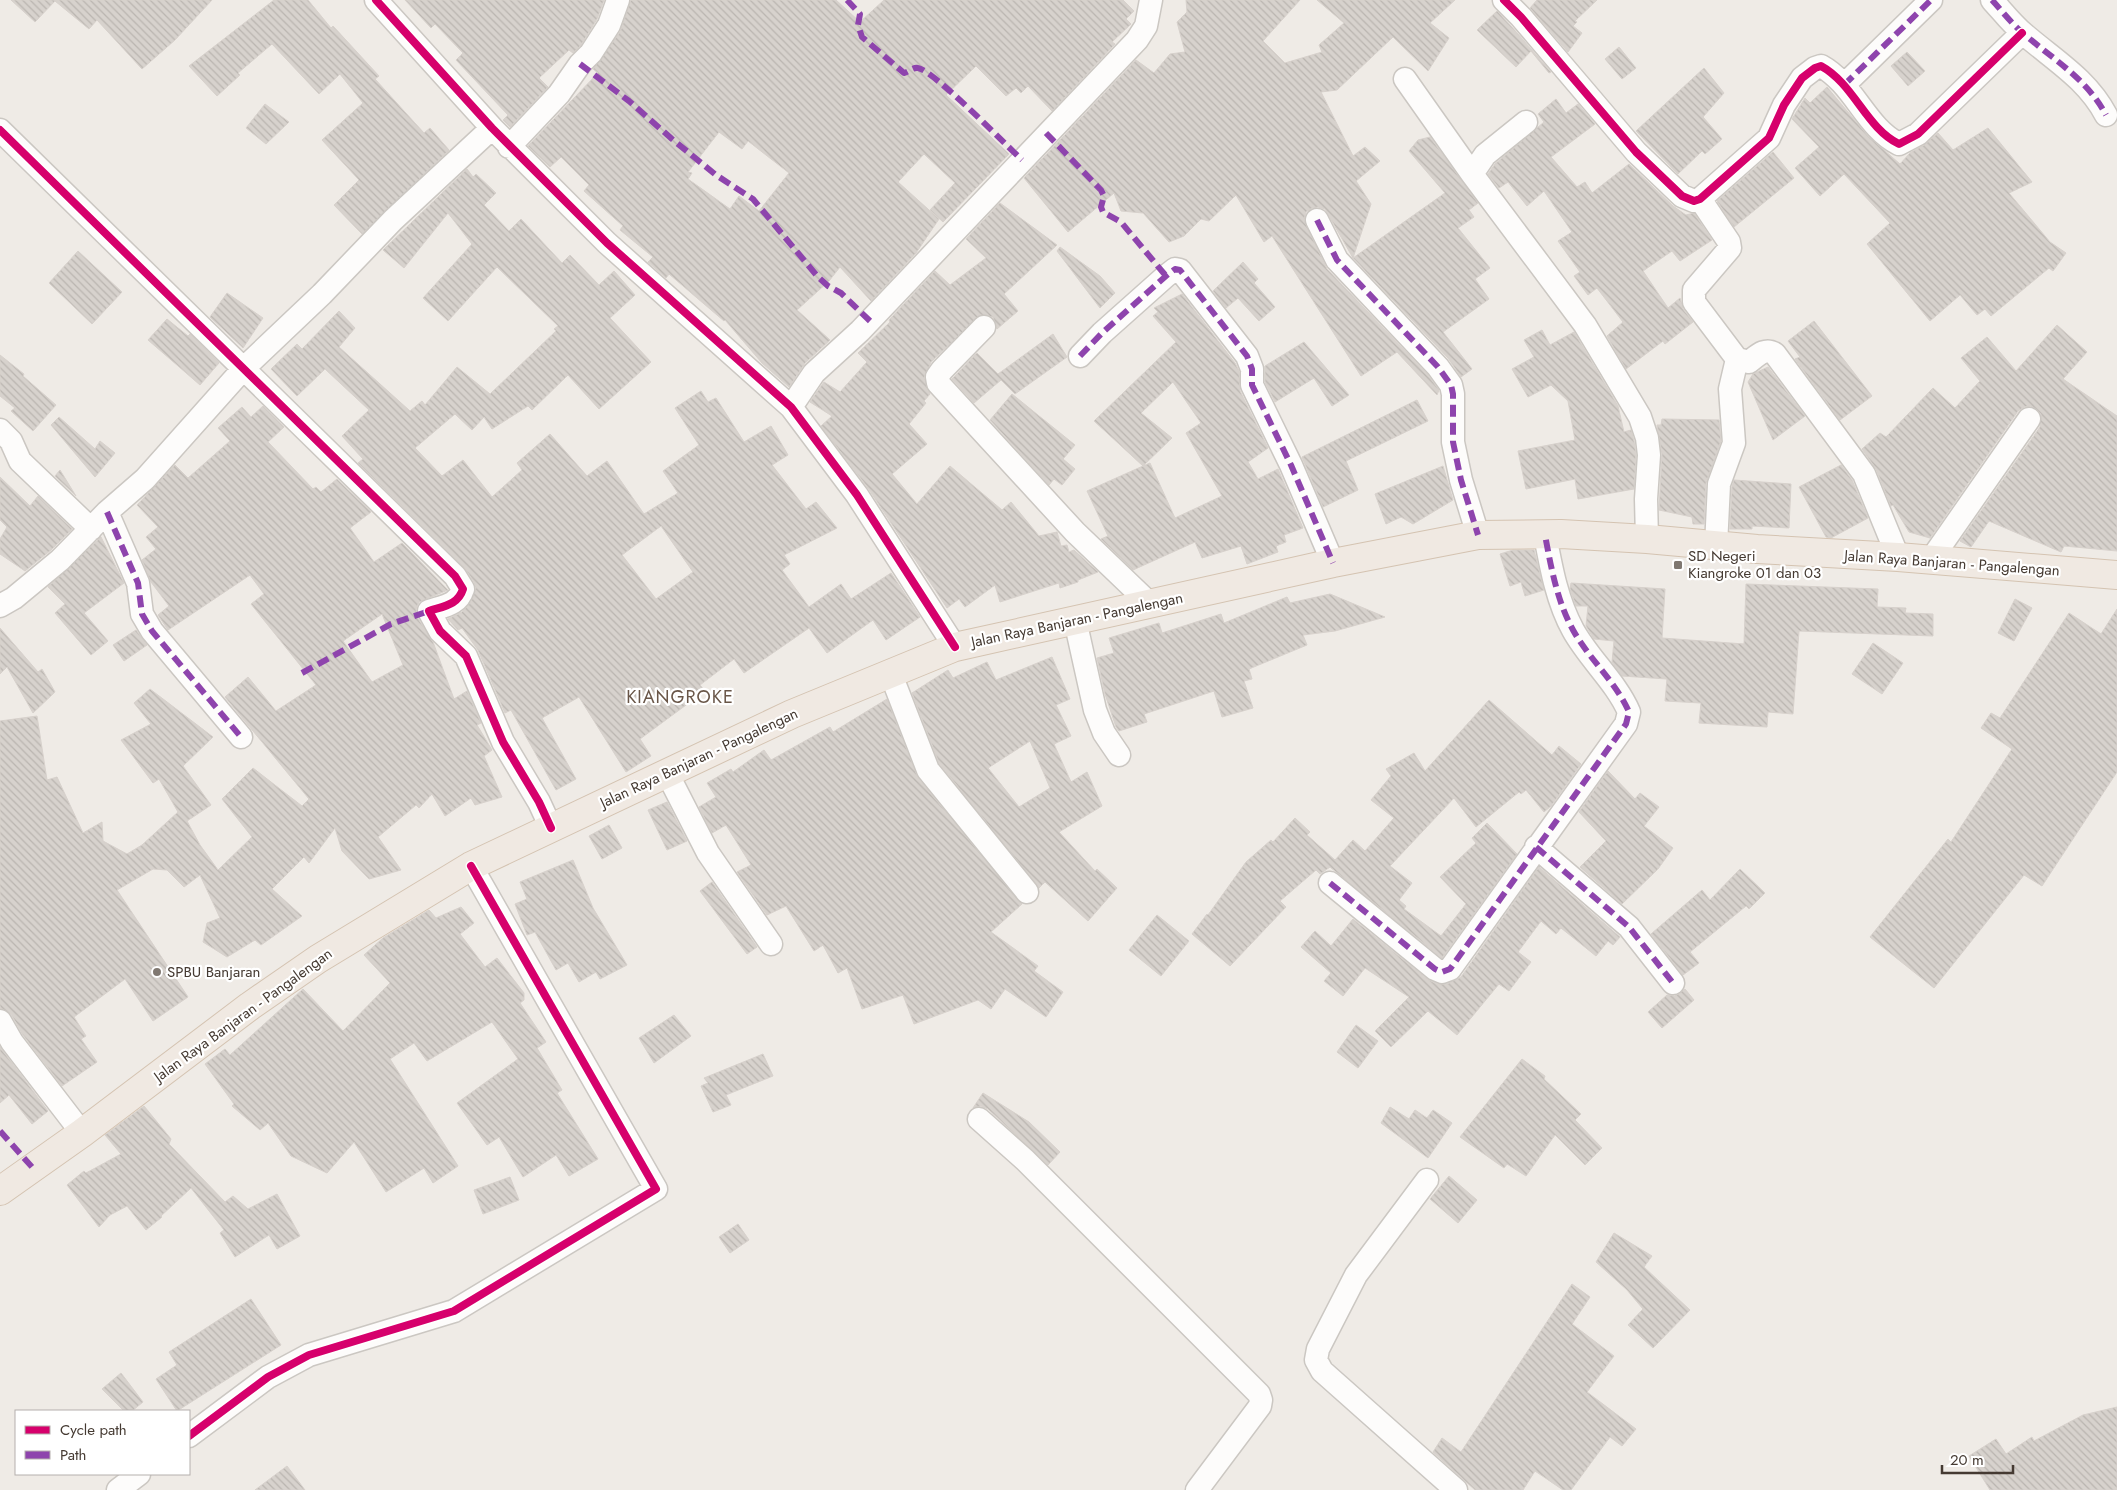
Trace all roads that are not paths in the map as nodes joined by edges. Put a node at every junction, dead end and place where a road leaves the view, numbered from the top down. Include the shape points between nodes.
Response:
1 (376, 0) edge
2 (618, 0) edge
3 (1151, 0) edge
4 (1504, 0) edge
5 (1931, 0) edge
6 (1992, 0) edge
7 (2022, 33) junction
8 (1405, 79) dead end
9 (1844, 85) junction
10 (2106, 114) dead end
11 (1526, 122) dead end
12 (492, 128) junction
13 (0, 130) edge
14 (509, 146) junction
15 (1472, 174) junction
16 (1700, 199) junction
17 (1317, 220) dead end
18 (984, 327) dead end
19 (1080, 356) dead end
20 (1738, 359) junction
21 (244, 368) junction
22 (791, 407) junction
23 (2029, 419) dead end
24 (0, 430) edge
25 (107, 512) junction
26 (91, 529) junction
27 (1478, 535) junction
28 (1545, 535) junction
29 (1647, 539) junction
30 (1716, 546) junction
31 (1898, 558) junction
32 (1930, 561) junction
33 (1333, 563) junction
34 (2117, 574) edge
35 (1150, 604) junction
36 (0, 606) edge
37 (1075, 620) junction
38 (955, 647) junction
39 (890, 672) junction
40 (241, 737) dead end
41 (1119, 756) dead end
42 (667, 773) junction
43 (551, 828) junction
44 (1536, 847) junction
45 (470, 866) junction
46 (1330, 883) dead end
47 (1027, 892) dead end
48 (771, 944) dead end
49 (1674, 984) dead end
50 (0, 1021) edge
51 (980, 1119) dead end
52 (82, 1133) junction
53 (1427, 1180) dead end
54 (0, 1192) edge
55 (190, 1435) edge
56 (138, 1475) edge
57 (118, 1490) edge
58 (1197, 1490) edge
59 (1456, 1490) edge

1 - 12 street
2 - 14 street via 609,25 592,53 559,94
3 - 22 street via 1146,26 1137,40 860,331 814,372
4 - 16 street via 1636,152 1682,196 1689,200
5 - 9 street
6 - 7 street
7 - 9 street via 1918,134 1899,144 1884,134
7 - 10 street via 2083,82
8 - 15 street
9 - 16 street via 1821,66 1814,68 1802,78 1784,105 1769,138
11 - 15 street via 1485,155
12 - 14 street
12 - 21 street via 393,220
13 - 21 street
14 - 22 street via 607,243
15 - 29 street via 1585,325 1640,417 1649,455
16 - 20 street via 1730,248 1692,295
17 - 27 street via 1337,260 1438,367 1451,385 1453,442
18 - 35 street via 942,370 937,377 938,383 1075,532
19 - 33 street via 1166,276 1175,269 1180,270 1247,356 1252,368 1252,385
20 - 30 street via 1730,389 1734,443 1719,484
20 - 31 street via 1748,362 1764,351 1775,354 1864,474
21 - 25 street via 145,478
21 - 43 street via 455,576 463,589 461,597 455,603 429,611 440,631 466,656 503,742
22 - 38 street via 857,495
23 - 32 street
24 - 26 street via 11,442 20,461
25 - 26 street
25 - 40 street via 138,584 142,614 152,632
26 - 36 street via 60,560
27 - 28 main road, Jalan Raya Banjaran - Pangalengan
27 - 33 main road, Jalan Raya Banjaran - Pangalengan
28 - 29 main road, Jalan Raya Banjaran - Pangalengan
28 - 44 street via 1552,572 1573,630 1629,712 1621,730
29 - 30 main road, Jalan Raya Banjaran - Pangalengan
30 - 31 main road, Jalan Raya Banjaran - Pangalengan
31 - 32 main road, Jalan Raya Banjaran - Pangalengan
32 - 34 main road, Jalan Raya Banjaran - Pangalengan
33 - 35 main road, Jalan Raya Banjaran - Pangalengan
35 - 37 main road, Jalan Raya Banjaran - Pangalengan
37 - 38 main road, Jalan Raya Banjaran - Pangalengan
37 - 41 street via 1095,710 1104,733
38 - 39 main road, Jalan Raya Banjaran - Pangalengan
39 - 42 main road, Jalan Raya Banjaran - Pangalengan
39 - 47 street via 928,770
42 - 43 main road, Jalan Raya Banjaran - Pangalengan
42 - 48 street via 708,853
43 - 45 main road, Jalan Raya Banjaran - Pangalengan
44 - 46 street via 1450,968 1442,972 1419,957
44 - 49 street via 1629,927
45 - 52 main road, Jalan Raya Banjaran - Pangalengan via 318,959 250,1006
45 - 55 street via 656,1189 454,1311 309,1355 268,1377
50 - 52 street via 12,1042
51 - 58 street via 1259,1394 1260,1406
52 - 54 main road, Jalan Raya Banjaran - Pangalengan
53 - 59 street via 1356,1275 1318,1349 1316,1360 1322,1371
56 - 57 street

